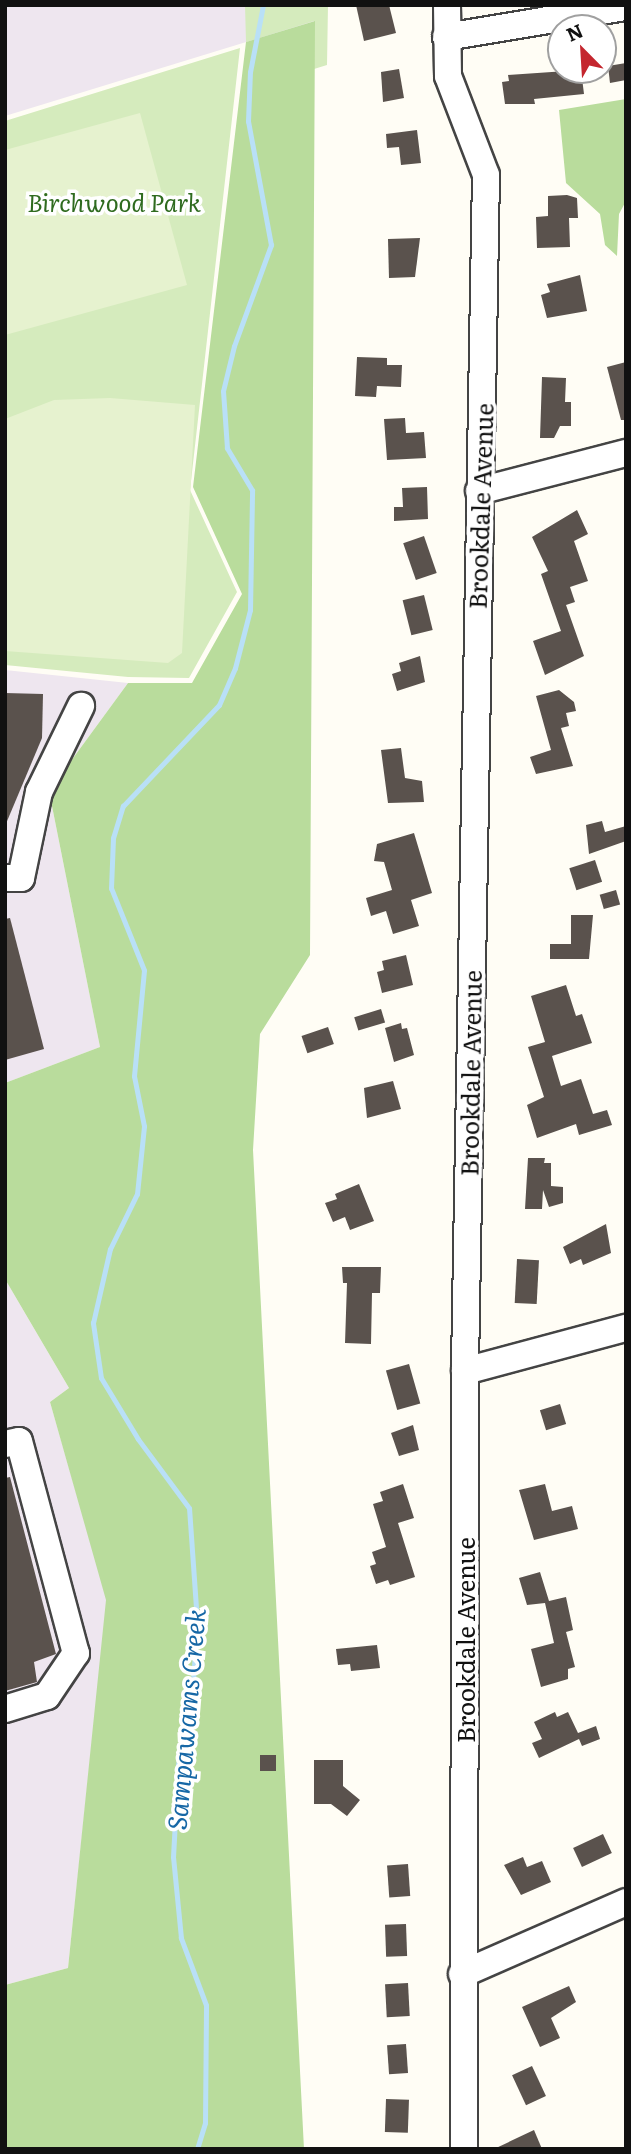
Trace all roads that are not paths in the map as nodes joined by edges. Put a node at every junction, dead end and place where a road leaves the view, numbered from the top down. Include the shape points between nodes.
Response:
1 (447, 5) edge
2 (626, 7) edge
3 (446, 37) junction
4 (626, 453) edge
5 (479, 491) junction
6 (81, 706) dead end
7 (5, 878) edge
8 (626, 1328) edge
9 (466, 1371) junction
10 (5, 1444) edge
11 (5, 1709) edge
12 (626, 1902) edge
13 (463, 1974) junction
14 (464, 2149) edge

1 - 3 street, Brookdale Avenue
2 - 3 street
3 - 5 street, Brookdale Avenue via 447,76 486,175
4 - 5 street
5 - 9 street, Brookdale Avenue
6 - 7 street via 39,792 21,878
8 - 9 street
9 - 13 street, Brookdale Avenue
10 - 11 street via 19,1441 76,1653 47,1696
12 - 13 street
13 - 14 street, Brookdale Avenue

